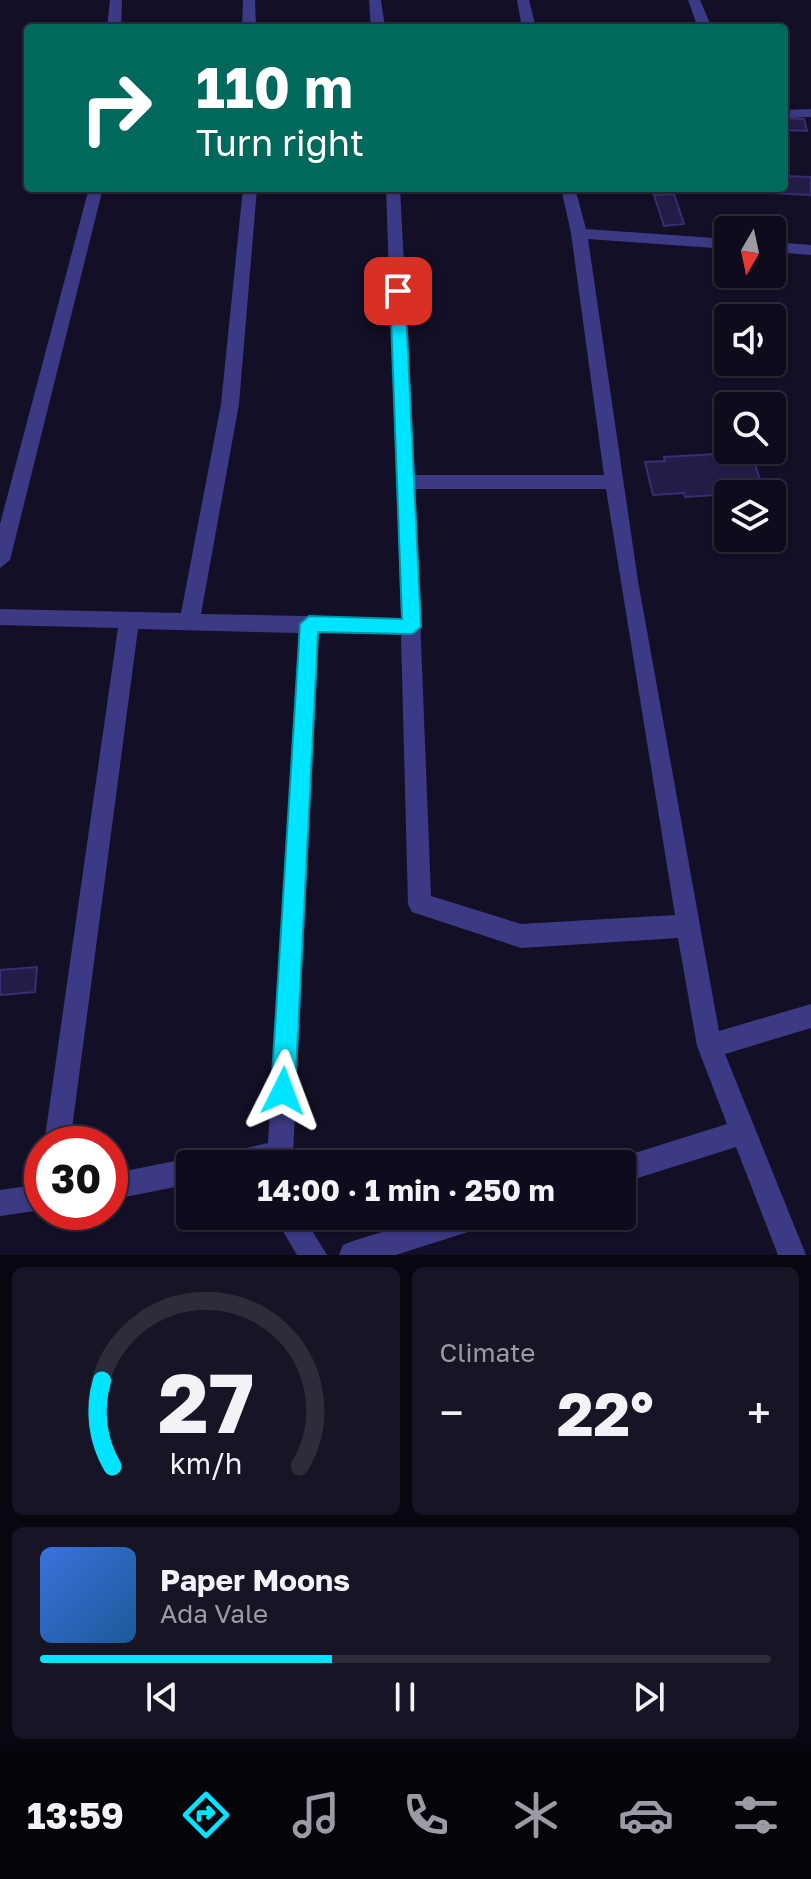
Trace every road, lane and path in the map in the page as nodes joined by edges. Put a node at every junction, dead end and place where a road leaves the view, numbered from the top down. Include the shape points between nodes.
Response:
1 (116, 0) edge
2 (249, 0) edge
3 (375, 0) edge
4 (523, 0) edge
5 (694, 0) edge
6 (114, 24) edge
7 (249, 24) edge
8 (378, 24) edge
9 (528, 24) edge
10 (703, 24) edge
11 (811, 113) edge
12 (788, 114) edge
13 (95, 192) edge
14 (250, 192) edge
15 (393, 192) edge
16 (569, 192) edge
17 (579, 233) junction
18 (714, 243) edge
19 (786, 248) edge
20 (811, 250) edge
21 (406, 482) junction
22 (614, 482) junction
23 (0, 560) edge
24 (0, 617) edge
25 (129, 620) junction
26 (190, 620) junction
27 (309, 624) junction
28 (412, 627) junction
29 (688, 926) junction
30 (811, 1016) edge
31 (709, 1046) junction
32 (59, 1126) edge
33 (742, 1132) junction
34 (280, 1150) edge
35 (636, 1166) edge
36 (176, 1174) edge
37 (128, 1183) edge
38 (24, 1200) edge
39 (0, 1203) edge
40 (296, 1230) edge
41 (432, 1230) edge
42 (313, 1255) edge
43 (353, 1255) edge
44 (792, 1255) edge

1 - 6 street
2 - 7 street
3 - 8 street
4 - 9 street
5 - 10 street
11 - 12 street
13 - 23 street
14 - 26 street via 230,404
15 - 21 street
16 - 17 street
17 - 18 street
17 - 22 street
19 - 20 street
21 - 22 street
21 - 28 street
22 - 29 street
24 - 25 street
25 - 26 street
25 - 32 street
26 - 27 street
27 - 28 street
27 - 34 street
28 - 29 street via 420,904 521,936
29 - 31 street
30 - 31 street
31 - 33 street
33 - 35 street
33 - 44 street
36 - 37 street
38 - 39 street
40 - 42 street
41 - 43 street

